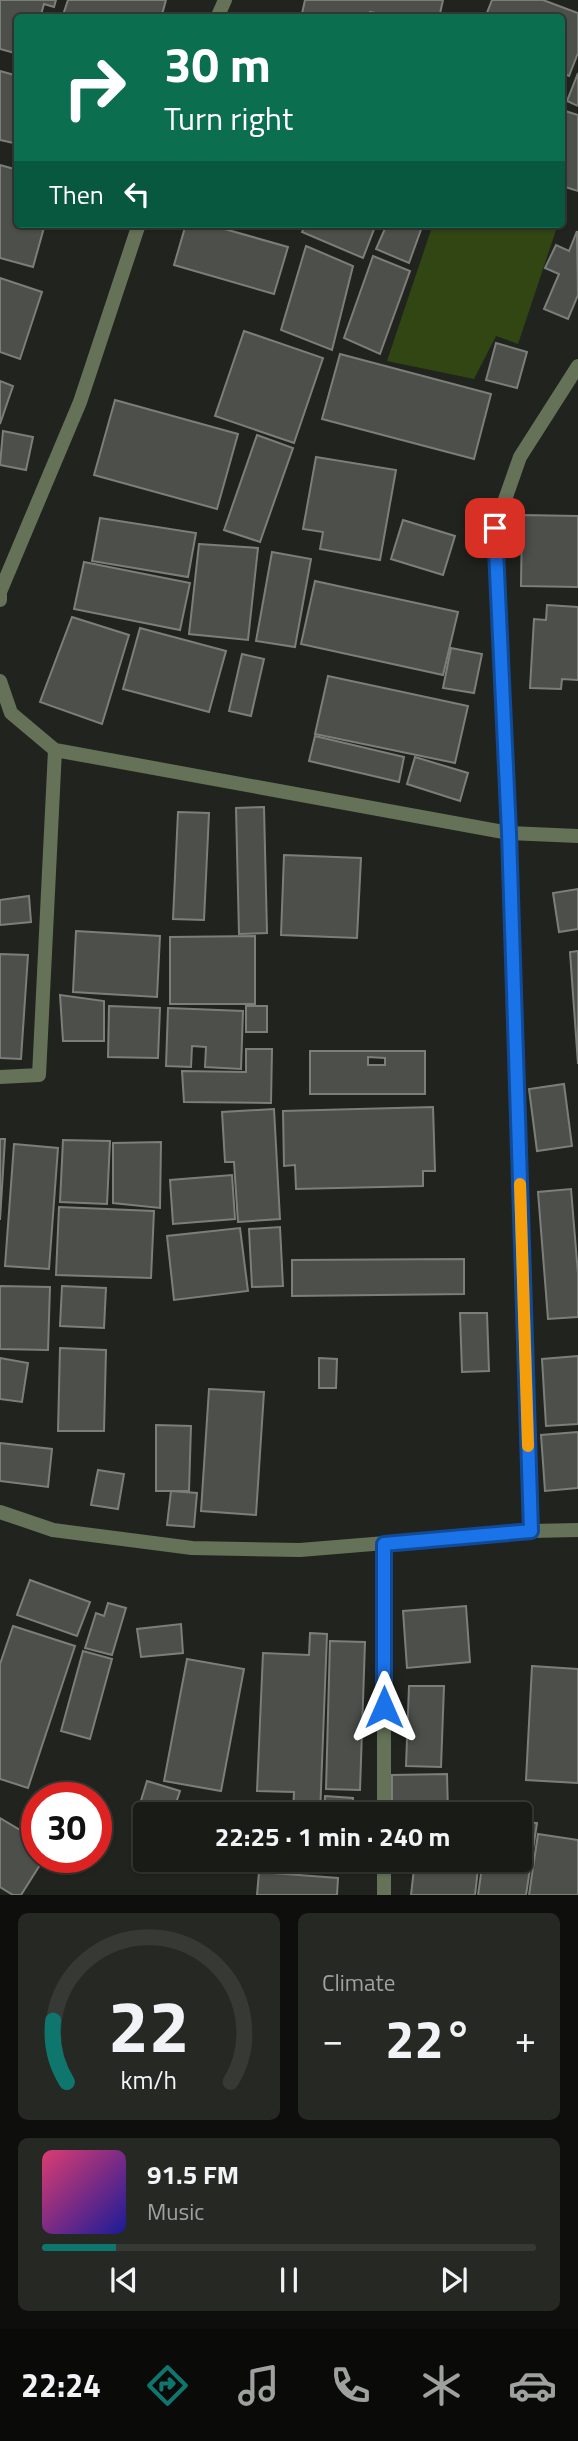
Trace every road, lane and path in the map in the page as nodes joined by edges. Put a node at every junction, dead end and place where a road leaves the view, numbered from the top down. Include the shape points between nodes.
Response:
1 (138, 228) edge
2 (578, 366) edge
3 (0, 592) edge
4 (0, 600) edge
5 (0, 681) edge
6 (55, 750) junction
7 (509, 833) junction
8 (578, 836) edge
9 (0, 1077) edge
10 (0, 1512) edge
11 (578, 1530) edge
12 (531, 1531) junction
13 (384, 1544) junction
14 (384, 1802) edge
15 (384, 1872) edge
16 (384, 1895) edge

1 - 3 street via 80,402
2 - 7 street via 520,457 495,528
3 - 4 street
5 - 6 street via 11,713
6 - 7 street
6 - 9 street via 39,1075
7 - 8 street
7 - 12 street
10 - 13 street via 53,1530 192,1548 300,1550
11 - 12 street
12 - 13 street
13 - 14 street
15 - 16 street

